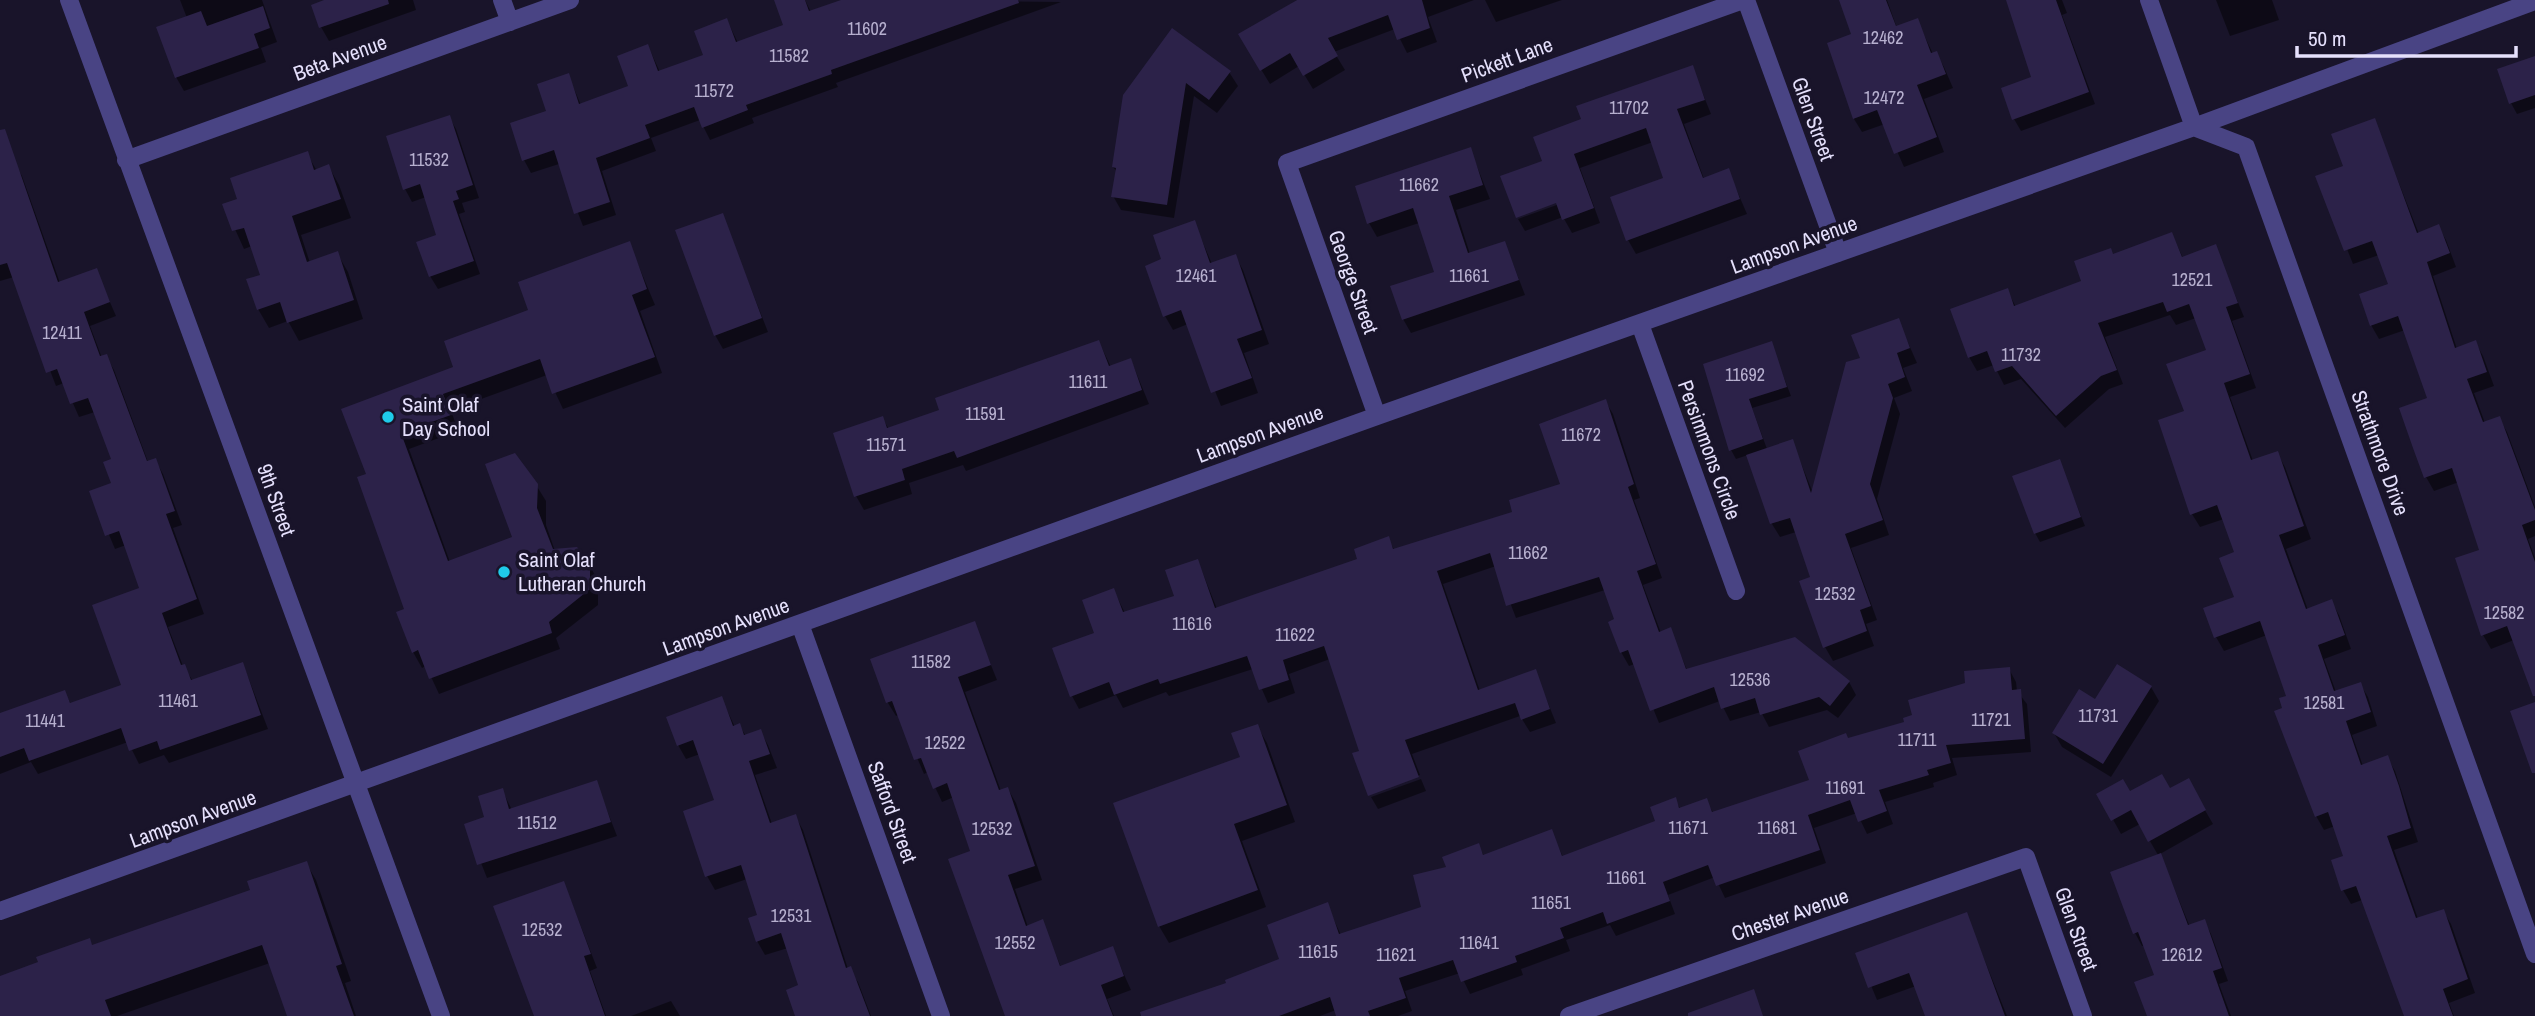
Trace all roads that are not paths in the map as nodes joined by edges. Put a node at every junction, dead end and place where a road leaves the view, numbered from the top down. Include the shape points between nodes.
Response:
1 (69, 0) edge
2 (502, 0) edge
3 (570, 0) edge
4 (1745, 0) edge
5 (2148, 0) edge
6 (2535, 1) edge
7 (510, 22) junction
8 (2193, 127) junction
9 (126, 160) junction
10 (1287, 163) joint
11 (1838, 254) junction
12 (1640, 324) junction
13 (1377, 416) junction
14 (1736, 591) dead end
15 (800, 624) junction
16 (357, 783) junction
17 (2026, 857) joint
18 (0, 911) edge
19 (2535, 954) edge
20 (1611, 1009) edge
21 (442, 1016) edge
22 (941, 1016) edge
23 (1569, 1016) edge
24 (2083, 1016) edge

1 - 9 street, 9th Street
2 - 7 street
3 - 7 street, Beta Avenue
4 - 10 street, Pickett Lane
4 - 11 street, Glen Street
5 - 8 street
6 - 8 street, Lampson Avenue
7 - 9 street, Beta Avenue
8 - 11 street, Lampson Avenue
8 - 19 street, Strathmore Drive via 2246,147
9 - 16 street, 9th Street
10 - 13 street, George Street
11 - 12 street, Lampson Avenue
12 - 13 street, Lampson Avenue
12 - 14 street, Persimmons Circle
13 - 15 street, Lampson Avenue
15 - 16 street, Lampson Avenue
15 - 22 street, Safford Street
16 - 18 street, Lampson Avenue
16 - 21 street, 9th Street
17 - 20 street, Chester Avenue
17 - 24 street, Glen Street
20 - 23 street, Chester Avenue

